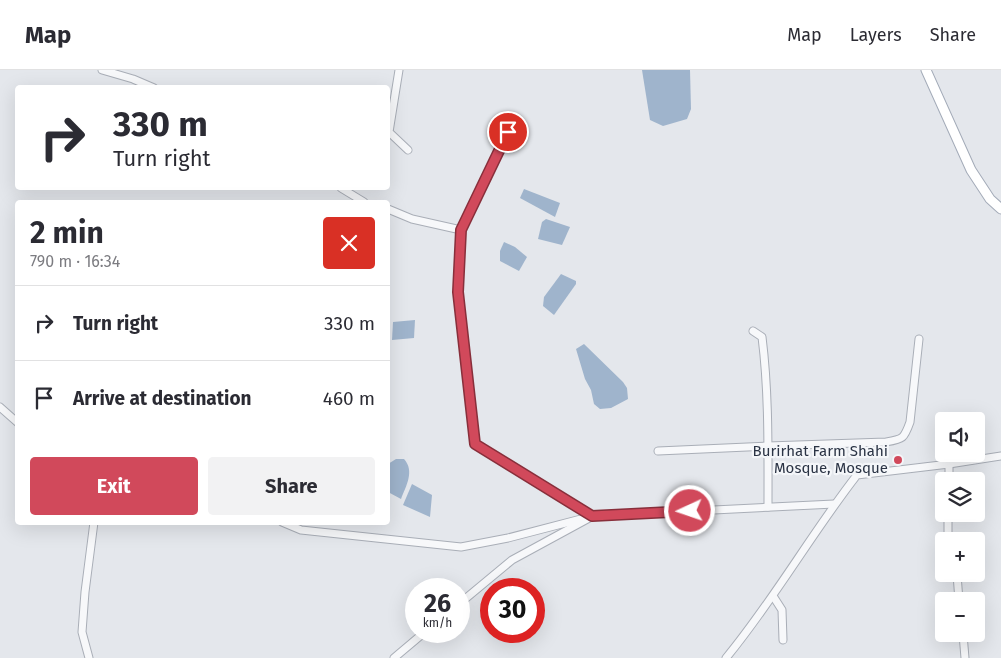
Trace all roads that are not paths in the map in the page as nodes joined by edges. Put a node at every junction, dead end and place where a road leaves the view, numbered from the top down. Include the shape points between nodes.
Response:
1 (102, 70) edge
2 (399, 70) edge
3 (926, 70) edge
4 (147, 85) edge
5 (390, 126) edge
6 (508, 132) dead end
7 (390, 133) edge
8 (408, 150) dead end
9 (344, 190) edge
10 (361, 200) edge
11 (390, 210) edge
12 (1001, 210) edge
13 (461, 230) junction
14 (753, 331) dead end
15 (919, 339) dead end
16 (0, 407) edge
17 (15, 420) edge
18 (768, 446) junction
19 (658, 451) dead end
20 (1001, 456) edge
21 (949, 464) junction
22 (949, 472) edge
23 (834, 504) junction
24 (768, 507) junction
25 (592, 516) junction
26 (94, 525) edge
27 (289, 525) edge
28 (470, 595) edge
29 (773, 596) junction
30 (783, 640) dead end
31 (963, 642) edge
32 (412, 643) edge
33 (89, 658) edge
34 (394, 658) edge
35 (726, 658) edge
36 (965, 658) edge

1 - 4 street
2 - 5 street
3 - 12 main road via 971,170
6 - 13 street
7 - 8 street
9 - 10 street
11 - 13 street via 412,219
13 - 25 street via 458,292 475,444
14 - 18 street via 762,336
15 - 18 street via 910,422 901,440
16 - 17 street
18 - 19 street
18 - 24 street
20 - 21 street
21 - 22 street
21 - 23 street via 857,475
23 - 24 street
23 - 29 street
24 - 25 street
25 - 27 street via 461,547 301,530
25 - 28 street via 512,560
26 - 33 street via 82,632
29 - 30 street via 782,610
29 - 35 street
31 - 36 street
32 - 34 street

